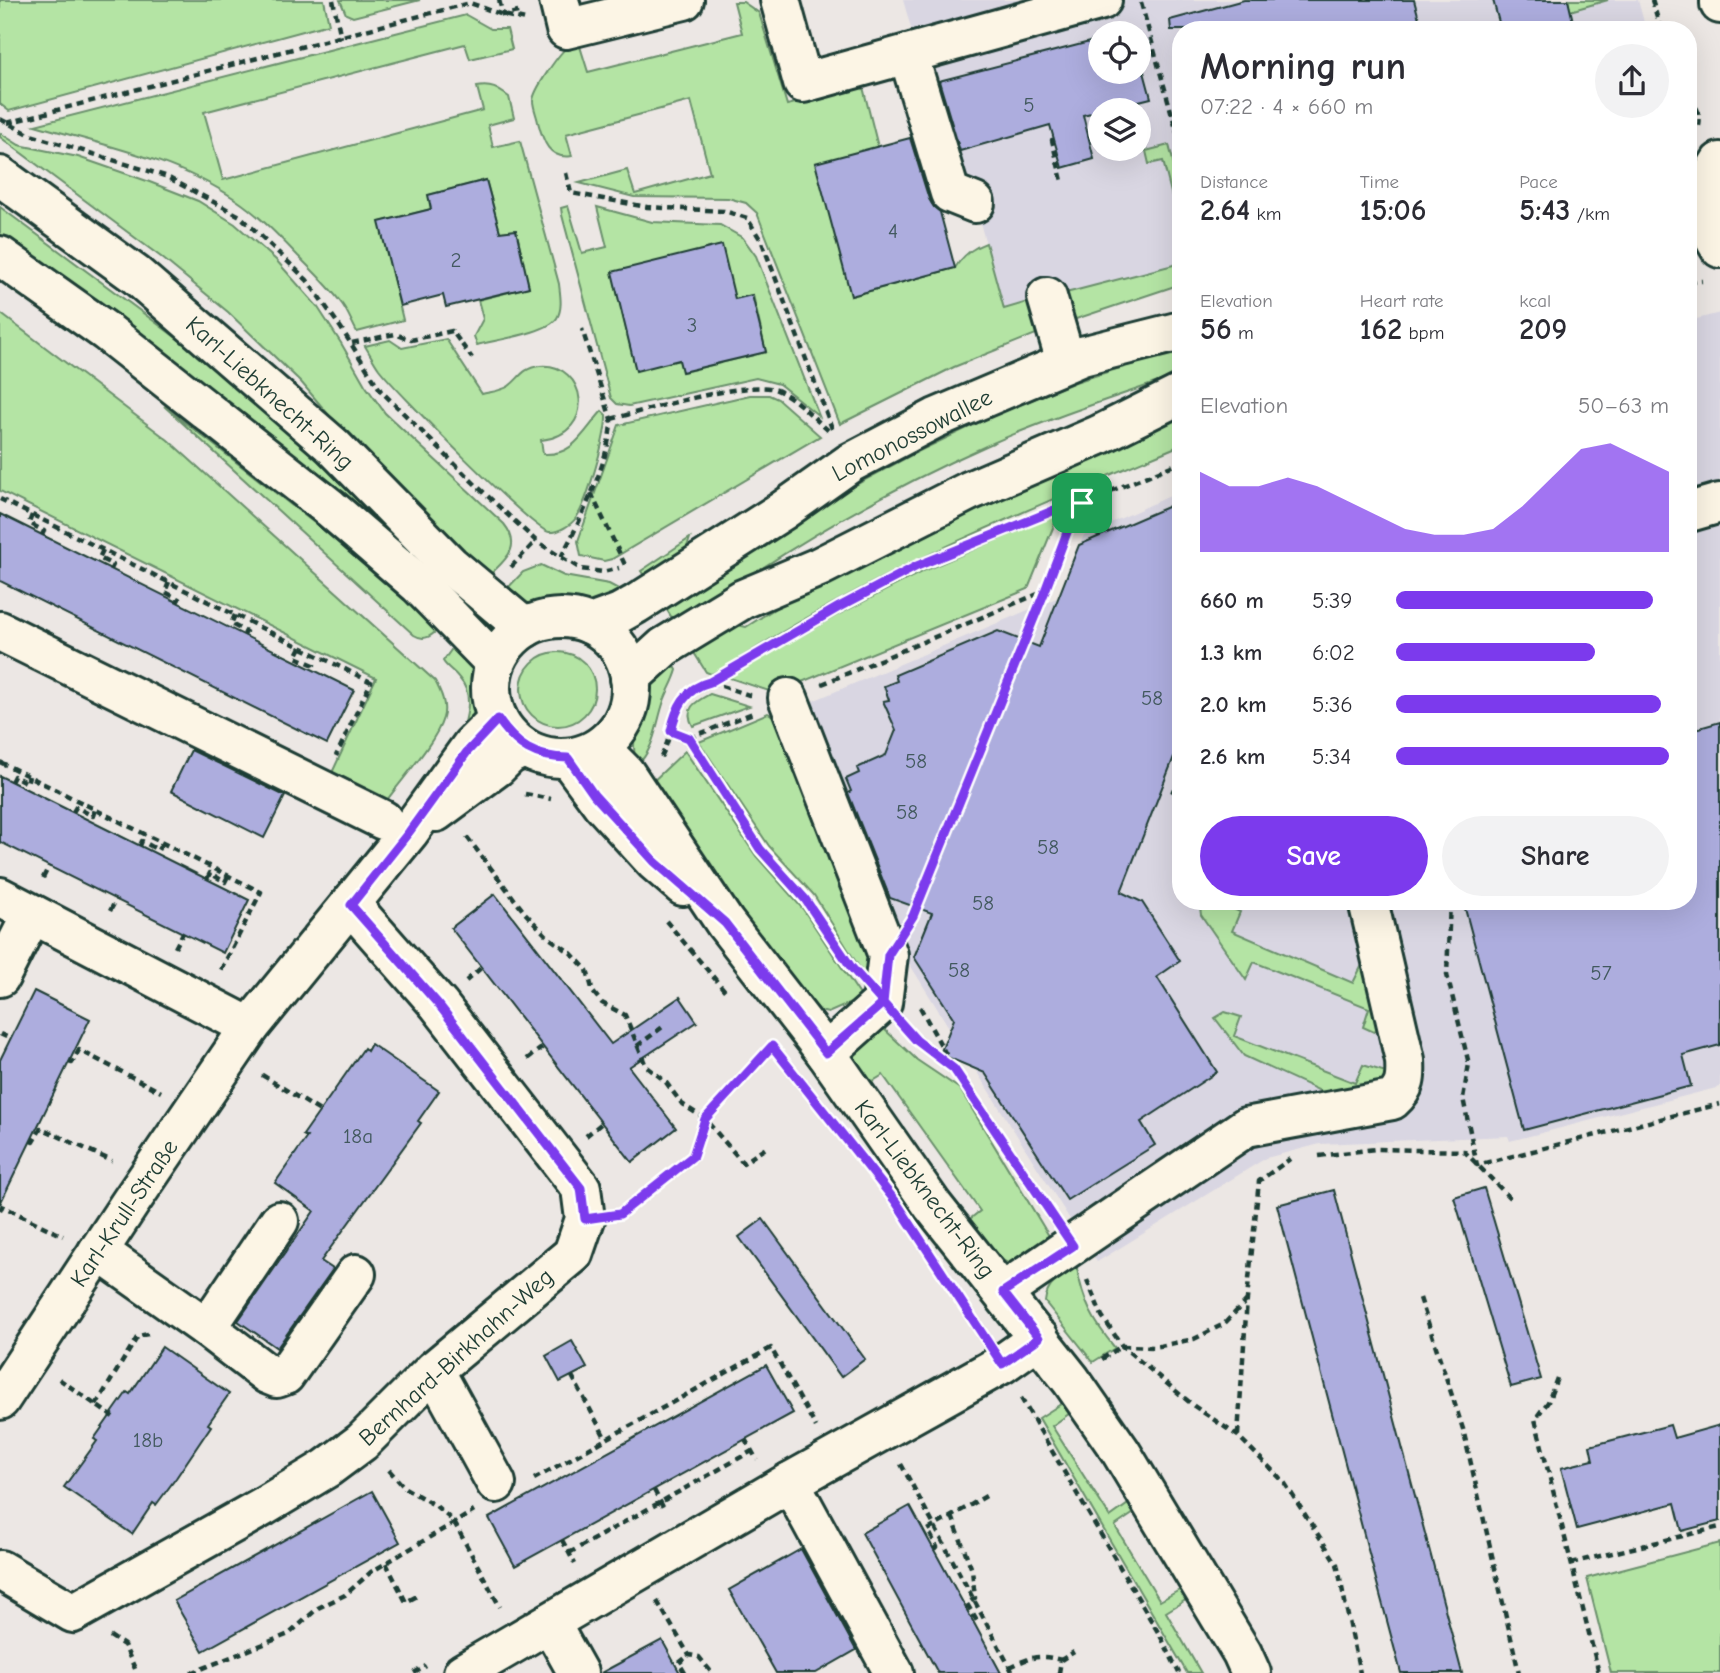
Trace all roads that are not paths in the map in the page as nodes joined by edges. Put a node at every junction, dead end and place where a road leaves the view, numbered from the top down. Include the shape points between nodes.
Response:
1 (780, 0) edge
2 (1102, 0) edge
3 (668, 2) edge
4 (563, 14) edge
5 (908, 54) junction
6 (1702, 174) edge
7 (0, 176) edge
8 (975, 203) dead end
9 (1720, 248) edge
10 (1697, 254) edge
11 (0, 256) edge
12 (1047, 298) dead end
13 (1172, 333) edge
14 (1066, 362) junction
15 (1172, 399) edge
16 (1720, 503) edge
17 (1697, 510) edge
18 (590, 624) junction
19 (525, 628) junction
20 (0, 631) edge
21 (495, 663) junction
22 (630, 678) junction
23 (782, 701) road end
24 (498, 719) junction
25 (606, 742) junction
26 (523, 748) junction
27 (568, 758) junction
28 (396, 826) junction
29 (16, 905) edge
30 (351, 905) junction
31 (1370, 910) edge
32 (725, 923) junction
33 (0, 977) edge
34 (250, 1027) junction
35 (826, 1053) junction
36 (279, 1221) dead end
37 (84, 1245) junction
38 (355, 1274) dead end
39 (1003, 1292) junction
40 (193, 1318) junction
41 (1039, 1338) junction
42 (434, 1370) junction
43 (0, 1400) edge
44 (790, 1482) junction
45 (496, 1483) dead end
46 (0, 1570) edge
47 (551, 1623) junction
48 (463, 1673) edge
49 (578, 1673) edge
50 (894, 1673) edge
51 (1251, 1673) edge

1 - 5 street via 803,83
2 - 5 street
3 - 4 street
5 - 8 street via 950,193
6 - 9 street via 1705,213
7 - 19 street, Karl-Liebknecht-Ring via 136,275 333,446 450,565
9 - 10 street
11 - 21 street, Karl-Liebknecht-Ring via 107,332 330,509 419,585
12 - 14 street
13 - 14 street, Lomonossowallee
14 - 18 street, Lomonossowallee via 936,418 850,463 636,604
15 - 22 street via 743,599 664,647
16 - 17 street
18 - 19 street, Lomonossowallee via 546,619
18 - 22 street via 617,646
19 - 21 street via 507,643
20 - 28 street
21 - 24 street via 491,691
22 - 25 street via 630,702 621,724
23 - 35 street via 888,955 883,1003
24 - 26 street
24 - 28 street, Karl-Krull-Straße
25 - 27 street
25 - 32 street, Karl-Liebknecht-Ring via 609,757 625,773
26 - 27 street
26 - 28 street, Karl-Krull-Straße
27 - 32 street, Karl-Liebknecht-Ring via 594,795 654,861
28 - 30 street, Karl-Krull-Straße
29 - 33 street
29 - 34 street
30 - 34 street, Karl-Krull-Straße
30 - 42 street, Bernhard-Birkhahn-Weg via 439,1005 581,1188 585,1219 573,1254
31 - 39 street via 1405,1060 1402,1092 1392,1100 1246,1127
32 - 35 street, Karl-Liebknecht-Ring
34 - 37 street, Karl-Krull-Straße
35 - 39 street, Karl-Liebknecht-Ring via 933,1206
36 - 40 street
37 - 40 street
37 - 43 street, Karl-Krull-Straße
38 - 40 street via 285,1375 277,1378
39 - 41 street, Karl-Liebknecht-Ring
41 - 44 street via 1002,1364
41 - 51 street, Karl-Liebknecht-Ring via 1121,1452
42 - 45 street
42 - 46 street, Bernhard-Birkhahn-Weg via 362,1442 327,1468 73,1613
44 - 47 street
44 - 50 street
47 - 48 street
47 - 49 street

